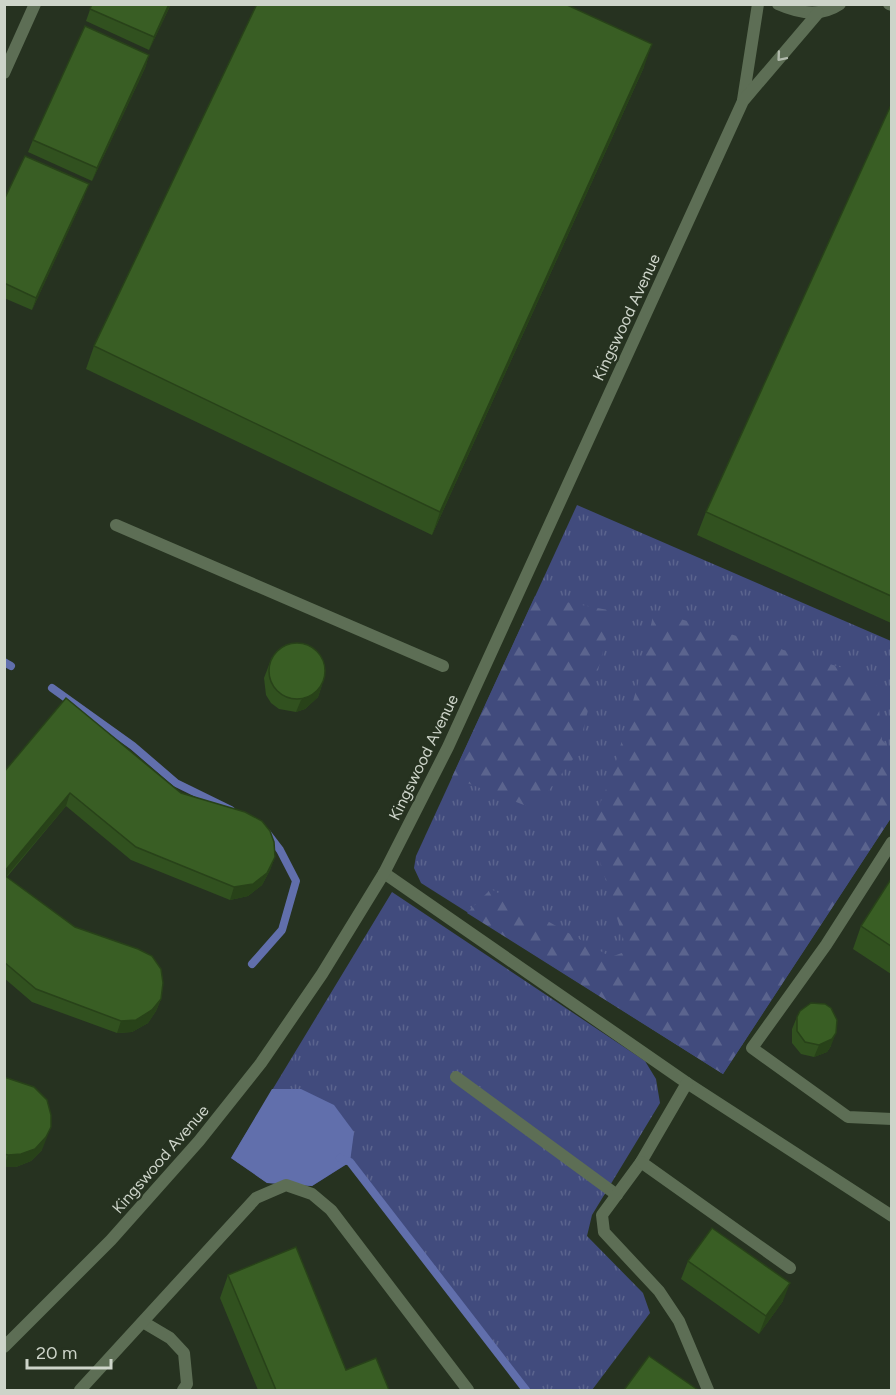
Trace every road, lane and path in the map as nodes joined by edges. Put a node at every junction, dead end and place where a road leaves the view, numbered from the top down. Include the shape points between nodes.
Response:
1 (36, 4) edge
2 (758, 4) edge
3 (778, 4) edge
4 (840, 4) edge
5 (818, 13) junction
6 (4, 73) edge
7 (743, 101) junction
8 (116, 525) dead end
9 (443, 666) dead end
10 (891, 842) edge
11 (384, 873) junction
12 (456, 1077) dead end
13 (687, 1083) junction
14 (891, 1119) edge
15 (641, 1162) junction
16 (617, 1195) junction
17 (891, 1216) edge
18 (790, 1268) dead end
19 (143, 1322) junction
20 (4, 1347) edge
21 (89, 1387) edge
22 (183, 1390) edge
23 (468, 1390) edge
24 (708, 1390) edge

1 - 6 street
2 - 7 street, Kingswood Avenue
3 - 5 street via 793,11
4 - 5 street
5 -> 7 street, Kingswood Avenue
7 - 11 street, Kingswood Avenue via 448,747
8 - 9 street
10 - 14 street via 826,945 752,1048 848,1117
11 - 13 street
11 - 20 street, Kingswood Avenue via 322,974 220,1115 111,1240
12 - 16 street
13 - 15 street
13 - 17 street
15 - 16 street
15 - 18 street
16 - 24 street via 602,1215 604,1232 660,1291 679,1321
19 - 21 street
19 - 22 street via 170,1338 184,1353 187,1384
19 - 23 street via 256,1198 286,1185 312,1194 331,1210

